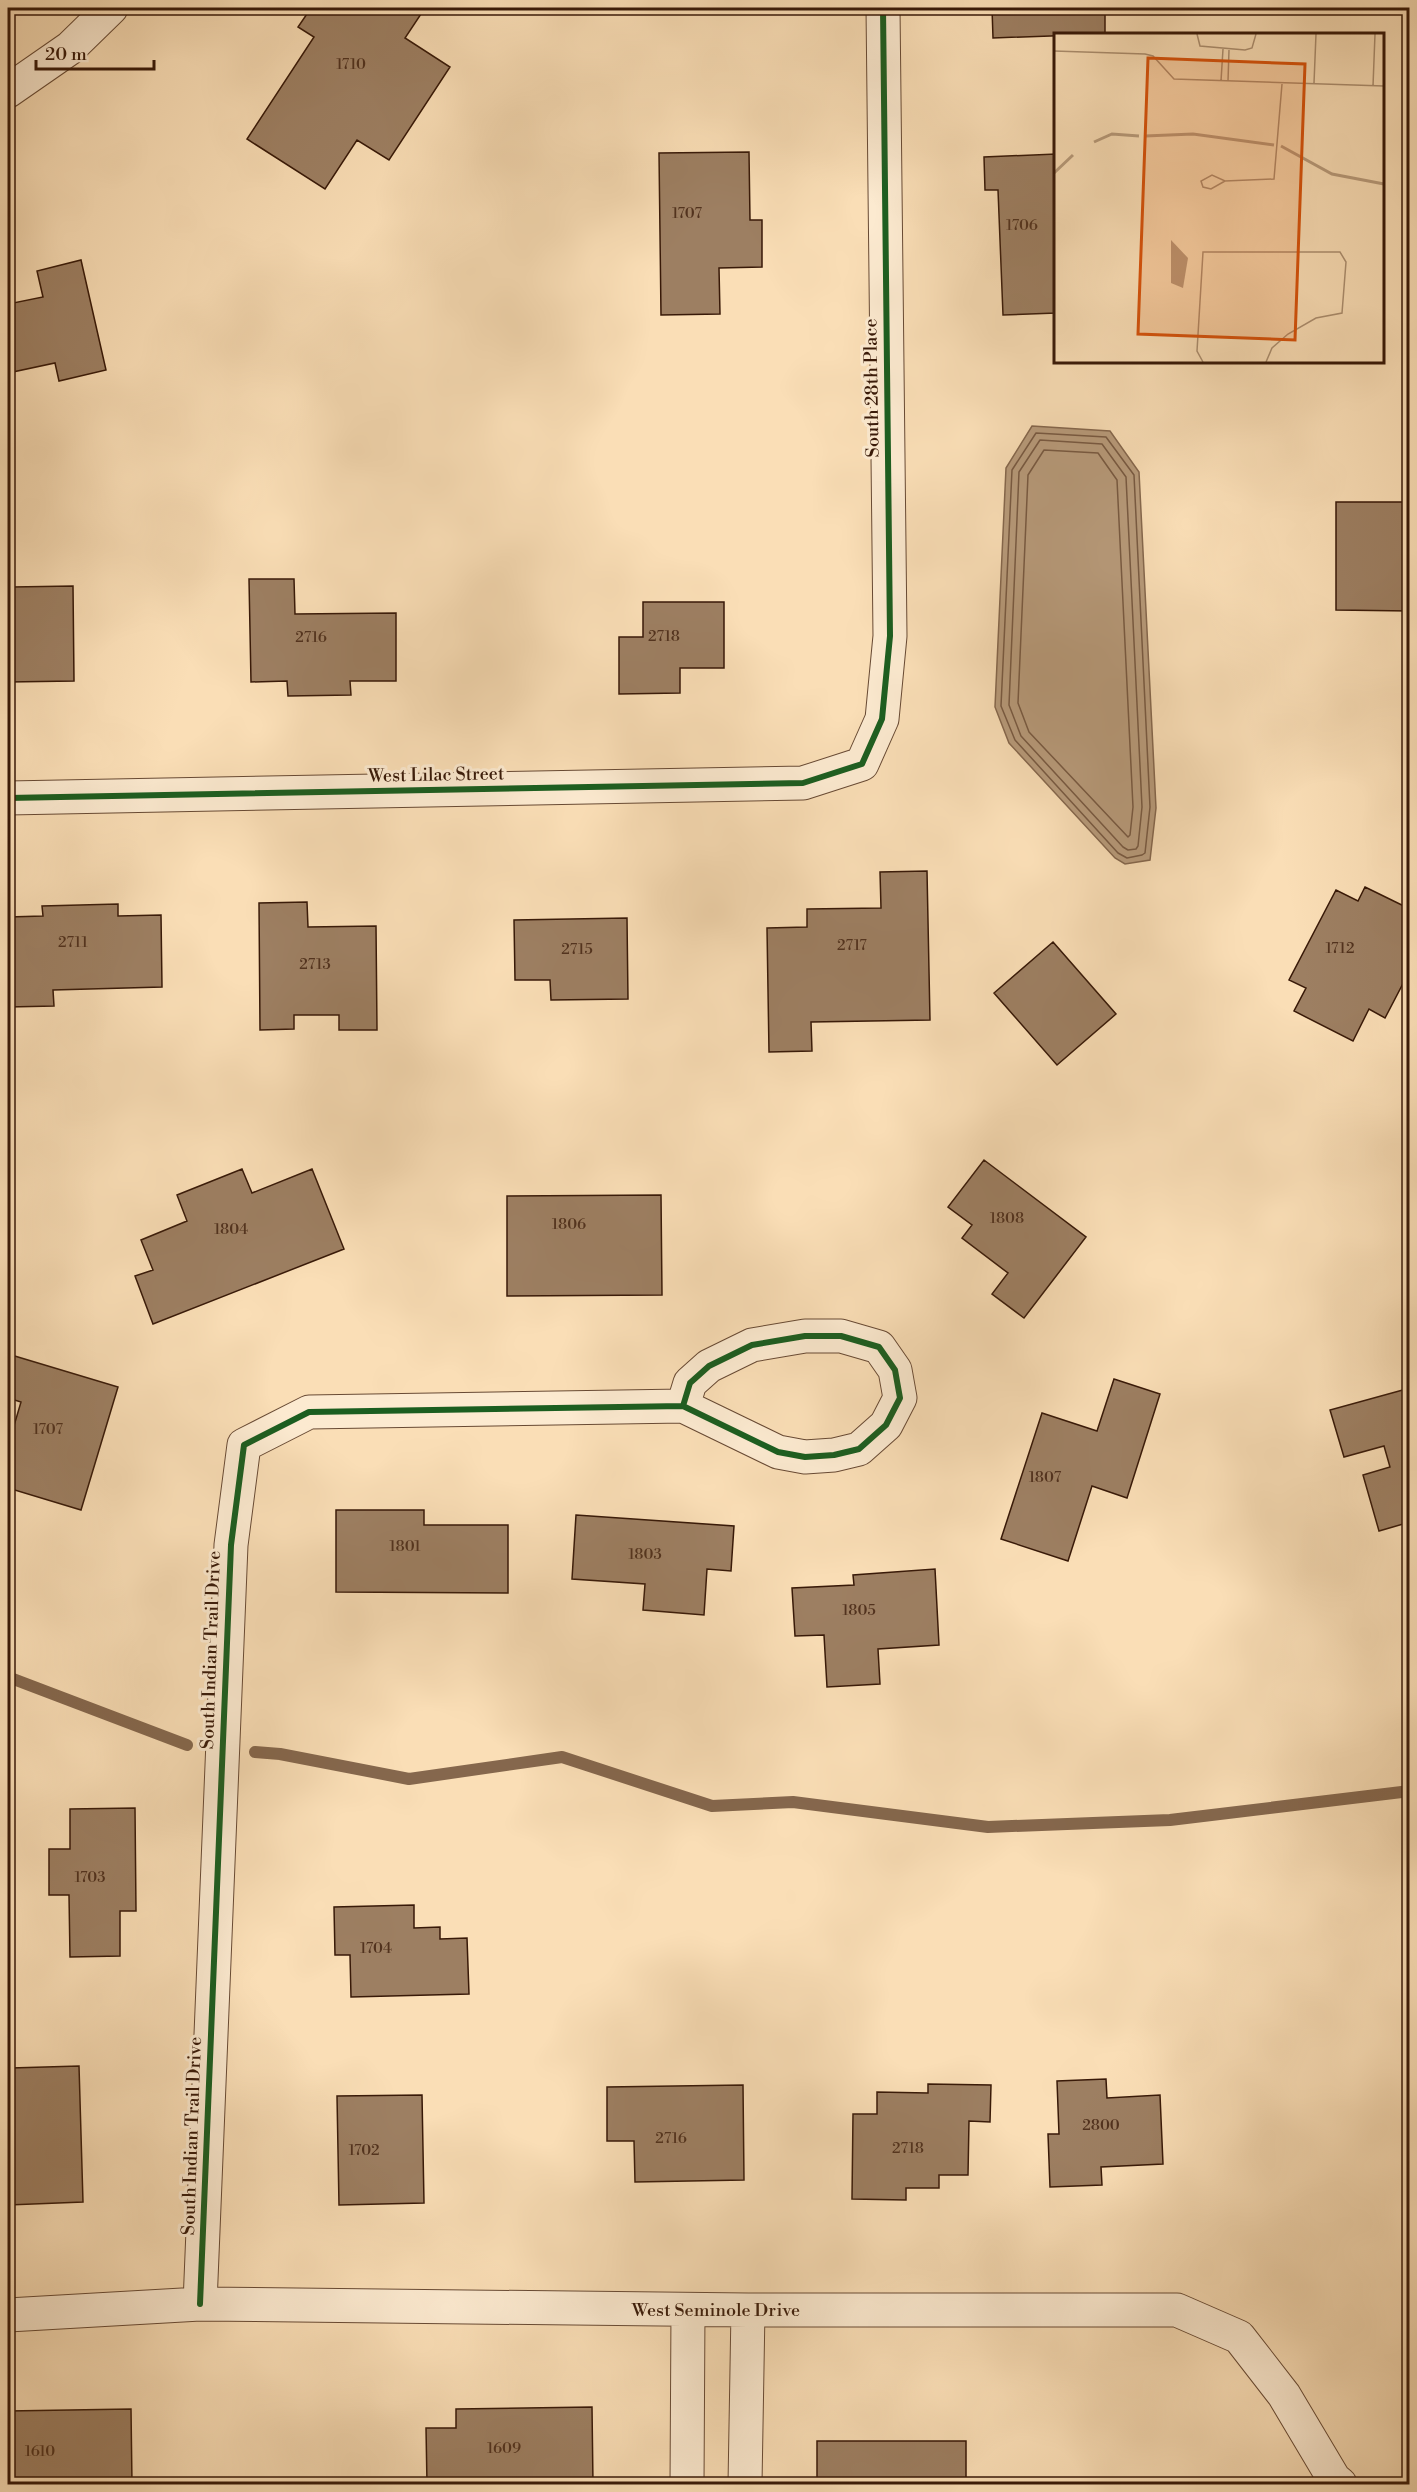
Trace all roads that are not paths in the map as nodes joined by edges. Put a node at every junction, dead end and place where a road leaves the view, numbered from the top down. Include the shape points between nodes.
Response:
1 (111, 8) edge
2 (883, 8) edge
3 (8, 91) edge
4 (862, 764) joint
5 (8, 798) edge
6 (683, 1406) junction
7 (200, 2304) junction
8 (688, 2310) junction
9 (748, 2310) junction
10 (8, 2315) edge
11 (687, 2484) edge
12 (745, 2484) edge
13 (1340, 2484) edge

1 - 3 street via 70,48
2 - 4 street, South 28th Place via 890,636 882,719
4 - 5 street, West Lilac Street via 803,783
6 - 6 street, South Indian Trail Drive via 778,1452 805,1457 859,1449 886,1425 900,1398 895,1370 879,1347 841,1336 806,1336 752,1345 709,1366 690,1383
6 - 7 street, South Indian Trail Drive via 309,1412 244,1445 231,1545
7 - 8 street, West Seminole Drive
7 - 10 street, West Seminole Drive
8 - 9 street, West Seminole Drive
8 - 11 street
9 - 12 street
9 - 13 street, West Seminole Drive via 1177,2310 1239,2337 1284,2395

